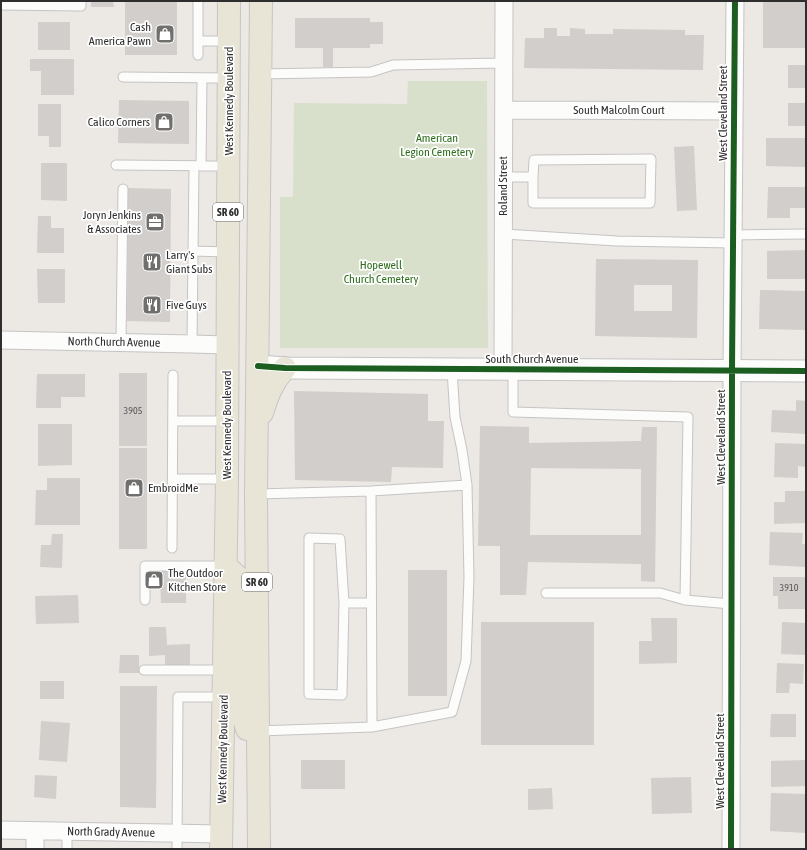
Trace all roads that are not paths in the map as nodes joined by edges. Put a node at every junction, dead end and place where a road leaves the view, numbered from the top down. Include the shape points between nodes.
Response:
1 (81, 1) edge
2 (198, 1) edge
3 (229, 1) edge
4 (261, 1) edge
5 (504, 1) edge
6 (735, 1) edge
7 (1, 6) edge
8 (198, 41) junction
9 (229, 41) junction
10 (198, 55) dead end
11 (504, 63) junction
12 (260, 74) junction
13 (123, 77) dead end
14 (202, 78) junction
15 (229, 78) junction
16 (504, 110) junction
17 (734, 111) junction
18 (116, 165) dead end
19 (197, 166) junction
20 (228, 166) junction
21 (504, 178) junction
22 (533, 178) junction
23 (123, 189) dead end
24 (503, 234) junction
25 (806, 234) edge
26 (733, 239) junction
27 (193, 251) junction
28 (228, 252) junction
29 (1, 340) edge
30 (121, 342) junction
31 (192, 344) junction
32 (227, 345) junction
33 (258, 366) junction
34 (285, 368) junction
35 (452, 370) junction
36 (508, 370) junction
37 (732, 371) junction
38 (806, 372) edge
39 (173, 375) dead end
40 (173, 421) junction
41 (227, 421) junction
42 (257, 433) junction
43 (173, 479) junction
44 (227, 479) junction
45 (466, 485) junction
46 (371, 491) junction
47 (256, 494) junction
48 (256, 542) junction
49 (172, 548) dead end
50 (226, 566) junction
51 (546, 593) dead end
52 (145, 600) dead end
53 (685, 600) junction
54 (344, 603) junction
55 (371, 603) junction
56 (731, 604) junction
57 (144, 670) dead end
58 (224, 670) junction
59 (224, 697) junction
60 (372, 727) junction
61 (258, 731) junction
62 (1, 830) edge
63 (36, 830) junction
64 (67, 831) junction
65 (178, 841) edge
66 (226, 844) edge
67 (36, 849) edge
68 (67, 849) edge
69 (259, 849) edge
70 (731, 849) edge

1 - 7 lane via 81,6
2 - 8 lane
3 - 9 main road, West Kennedy Boulevard / SR 60
4 - 12 main road, SR 60
5 - 11 street, Roland Street
6 - 17 street, West Cleveland Street
8 - 9 lane
8 - 10 lane
9 - 15 main road, West Kennedy Boulevard / SR 60
11 - 12 lane via 393,65 371,72
11 - 16 street, Roland Street
12 - 33 main road, SR 60
13 - 14 lane
14 - 15 lane
14 - 19 lane
15 - 20 main road, West Kennedy Boulevard / SR 60
16 - 17 street, South Malcolm Court
16 - 21 street, Roland Street
17 - 26 street, West Cleveland Street
18 - 19 lane
19 - 20 lane
19 - 27 lane
20 - 28 main road, West Kennedy Boulevard / SR 60
21 - 22 lane
21 - 24 street, Roland Street
22 - 22 lane via 533,203 650,203 650,159 534,160
23 - 30 lane
24 - 26 lane via 617,241
24 - 36 street, Roland Street
25 - 26 lane
26 - 37 street, West Cleveland Street
27 - 28 lane
27 - 31 lane
28 - 32 main road, West Kennedy Boulevard / SR 60
29 - 30 street, North Church Avenue
30 - 31 street, North Church Avenue
31 - 32 street, North Church Avenue
32 - 41 main road, West Kennedy Boulevard / SR 60
32 - 48 main road via 236,349 243,366 245,492
33 - 34 street, South Church Avenue
33 - 42 main road, SR 60
34 - 35 street, South Church Avenue
34 - 42 main road via 271,388
35 - 36 street, South Church Avenue
35 - 45 lane via 455,417
36 - 37 street, South Church Avenue
36 - 53 lane via 513,412 688,418
37 - 38 street, South Church Avenue
37 - 56 street, West Cleveland Street
39 - 40 lane
40 - 41 lane
40 - 43 lane
41 - 44 main road, West Kennedy Boulevard / SR 60
42 - 47 main road, SR 60
43 - 44 lane
43 - 49 lane
44 - 50 main road, West Kennedy Boulevard / SR 60
45 - 46 lane
45 - 60 lane via 470,577 466,661 452,712
46 - 47 lane
46 - 55 lane
47 - 48 main road, SR 60
48 - 61 main road, SR 60
50 - 52 lane via 145,566
50 - 58 main road, West Kennedy Boulevard / SR 60
50 - 61 main road via 241,580 242,712 247,729
51 - 53 lane via 660,593
53 - 56 lane
54 - 54 lane via 342,695 309,694 309,538 340,538
54 - 55 lane
55 - 60 lane
56 - 70 street, West Cleveland Street
57 - 58 lane
58 - 59 main road, West Kennedy Boulevard / SR 60
59 - 65 lane via 178,697
59 - 66 main road, West Kennedy Boulevard / SR 60
60 - 61 lane
61 - 69 main road, SR 60
62 - 63 street, North Grady Avenue
63 - 64 street, North Grady Avenue
63 - 67 street
64 - 65 street, North Grady Avenue
64 - 68 lane
65 - 66 street, North Grady Avenue

